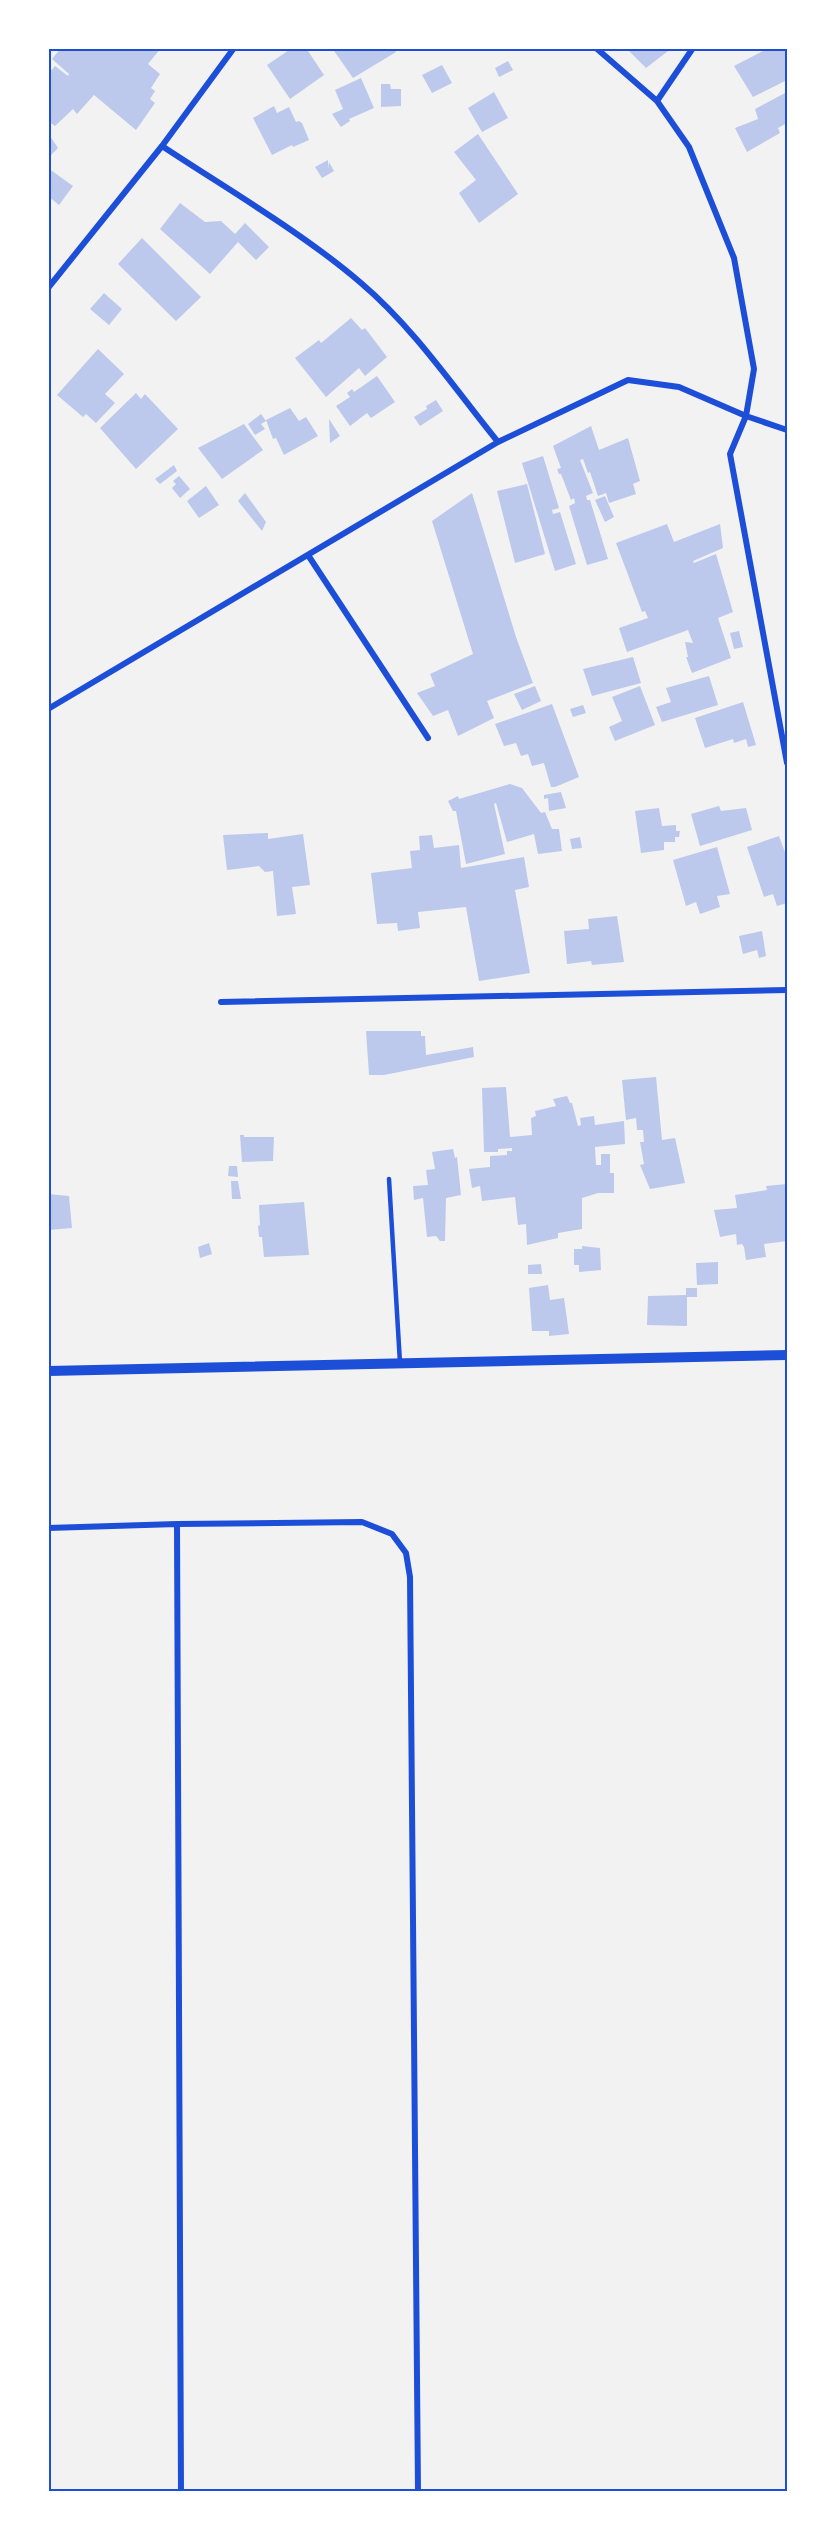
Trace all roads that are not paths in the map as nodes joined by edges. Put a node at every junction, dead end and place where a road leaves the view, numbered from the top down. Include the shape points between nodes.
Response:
1 (234, 48) edge
2 (596, 48) edge
3 (693, 48) edge
4 (657, 100) junction
5 (162, 146) junction
6 (48, 288) edge
7 (746, 416) junction
8 (787, 430) edge
9 (498, 442) junction
10 (308, 555) junction
11 (48, 709) edge
12 (428, 738) dead end
13 (787, 763) edge
14 (787, 990) edge
15 (221, 1002) dead end
16 (389, 1179) dead end
17 (787, 1355) edge
18 (400, 1363) junction
19 (48, 1371) edge
20 (177, 1524) junction
21 (48, 1528) edge
22 (181, 2491) edge
23 (418, 2491) edge

1 - 5 street
2 - 4 street
3 - 4 street
4 - 7 street via 689,147 734,258 754,369
5 - 6 street
5 - 9 street via 327,256 362,284 396,316
7 - 8 street
7 - 9 street via 679,387 628,380
7 - 13 street via 730,454
9 - 10 street
10 - 11 street
10 - 12 street
14 - 15 street
16 - 18 lane
17 - 18 street
18 - 19 street
20 - 21 street
20 - 22 street
20 - 23 street via 362,1522 392,1534 406,1553 410,1577

